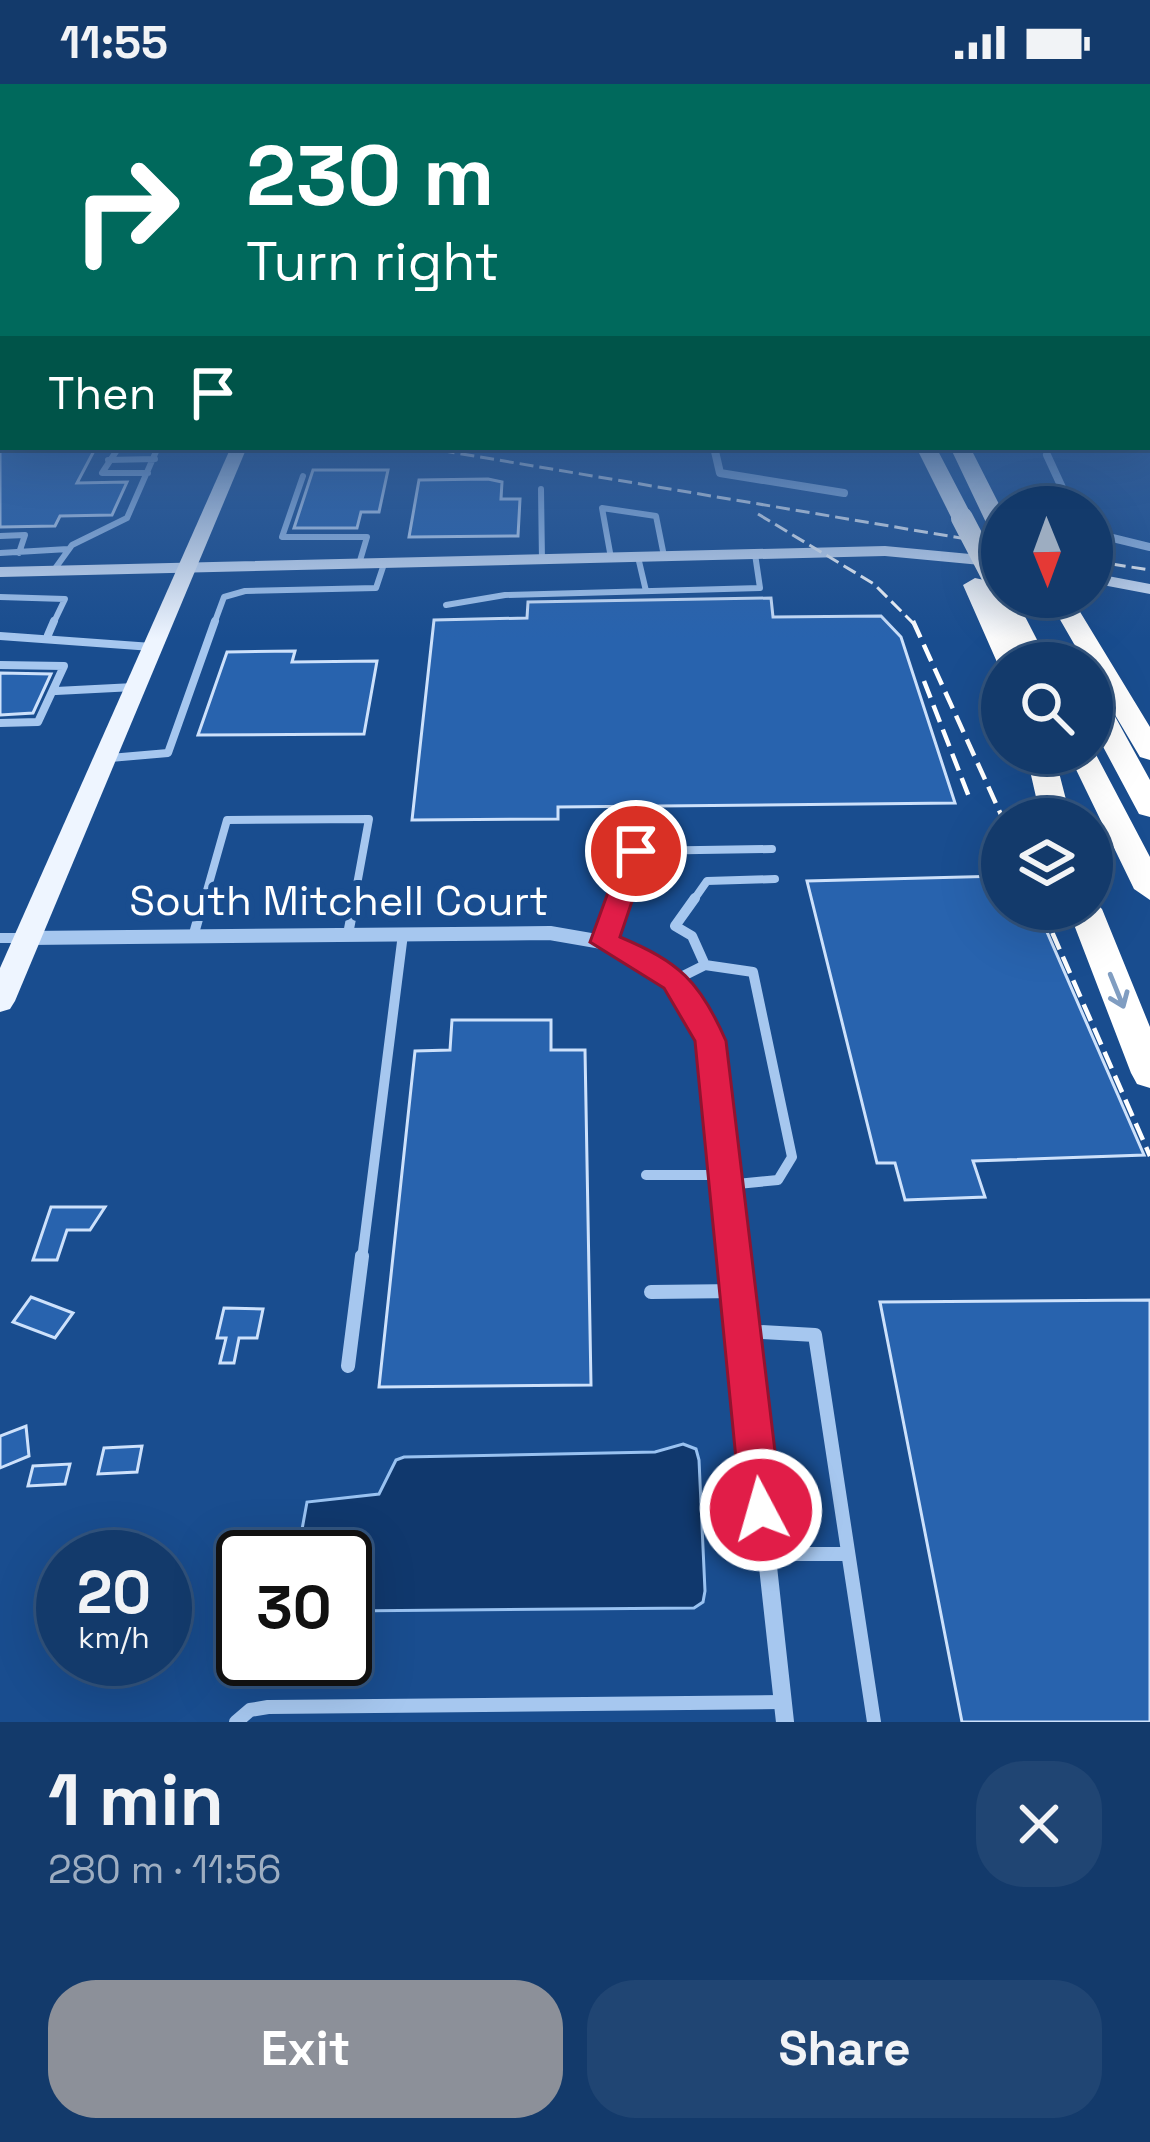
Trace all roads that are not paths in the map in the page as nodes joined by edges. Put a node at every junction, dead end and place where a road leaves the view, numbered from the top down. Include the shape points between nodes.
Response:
1 (142, 486) edge
2 (222, 486) edge
3 (299, 486) edge
4 (803, 486) edge
5 (941, 486) edge
6 (541, 489) dead end
7 (844, 493) dead end
8 (0, 536) edge
9 (1113, 539) edge
10 (1150, 547) edge
11 (68, 549) junction
12 (0, 553) edge
13 (19, 553) junction
14 (755, 554) junction
15 (664, 556) junction
16 (638, 557) junction
17 (611, 558) junction
18 (981, 560) edge
19 (542, 561) junction
20 (359, 564) junction
21 (384, 564) junction
22 (186, 567) junction
23 (981, 567) edge
24 (54, 570) junction
25 (0, 572) edge
26 (1113, 582) edge
27 (1150, 589) edge
28 (646, 591) junction
29 (0, 597) edge
30 (446, 605) dead end
31 (1065, 618) edge
32 (48, 635) junction
33 (0, 636) edge
34 (152, 647) junction
35 (0, 664) edge
36 (134, 687) junction
37 (56, 691) junction
38 (0, 723) edge
39 (1113, 739) edge
40 (1150, 751) edge
41 (104, 758) junction
42 (1092, 774) edge
43 (1150, 807) edge
44 (772, 848) dead end
45 (776, 879) dead end
46 (1150, 889) edge
47 (1093, 930) edge
48 (348, 934) junction
49 (403, 934) junction
50 (194, 937) junction
51 (14, 938) edge
52 (604, 942) junction
53 (705, 965) junction
54 (675, 980) junction
55 (0, 1001) edge
56 (1150, 1073) edge
57 (646, 1175) dead end
58 (727, 1180) junction
59 (738, 1291) junction
60 (651, 1292) dead end
61 (742, 1331) junction
62 (348, 1366) dead end
63 (766, 1554) junction
64 (848, 1554) junction
65 (782, 1702) junction
66 (236, 1722) edge
67 (784, 1722) edge
68 (874, 1722) edge

1 - 11 lane via 127,518
2 - 22 main road
3 - 20 lane via 282,537 367,537
4 - 7 street
5 - 23 highway, bridge
6 - 19 lane
8 - 13 lane via 25,535
9 - 10 street
11 - 13 lane
11 - 24 lane
12 - 13 lane
14 - 15 street
14 - 18 street via 885,551
14 - 28 lane via 760,588
15 - 16 street
15 - 17 lane via 656,516 602,508
16 - 17 street
16 - 28 lane
17 - 19 street
19 - 21 street
20 - 21 street
20 - 22 street
21 - 41 lane via 376,588 224,597 168,753
22 - 24 street
22 - 34 main road
24 - 25 street
26 - 27 street
28 - 30 lane
29 - 32 lane via 65,598
31 - 40 highway
32 - 33 lane
32 - 34 lane
34 - 36 main road
35 - 37 lane via 64,666
36 - 37 lane
36 - 41 main road
37 - 38 lane via 38,722
39 - 43 highway
41 - 51 main road
42 - 46 highway
44 - 52 lane via 636,851
45 - 53 lane via 707,881 675,926 692,936
47 -> 56 highway
48 - 49 street, South Mitchell Court
48 - 50 street, South Mitchell Court
48 - 50 lane via 369,819 227,820
49 - 52 street, South Mitchell Court via 550,933
49 - 62 lane
50 - 51 street, South Mitchell Court
51 - 55 main road
52 - 54 street, South Mitchell Court
53 - 54 lane
53 - 58 lane via 753,972 792,1156 778,1180
54 - 58 street, South Mitchell Court via 710,1041
57 - 58 lane
58 - 59 street, South Mitchell Court
59 - 60 lane
59 - 61 street, South Mitchell Court
61 - 63 street, South Mitchell Court
61 - 64 lane via 814,1335
63 - 64 lane
63 - 65 street, South Mitchell Court
64 - 68 lane
65 - 66 lane via 268,1707
65 - 67 street, South Mitchell Court

